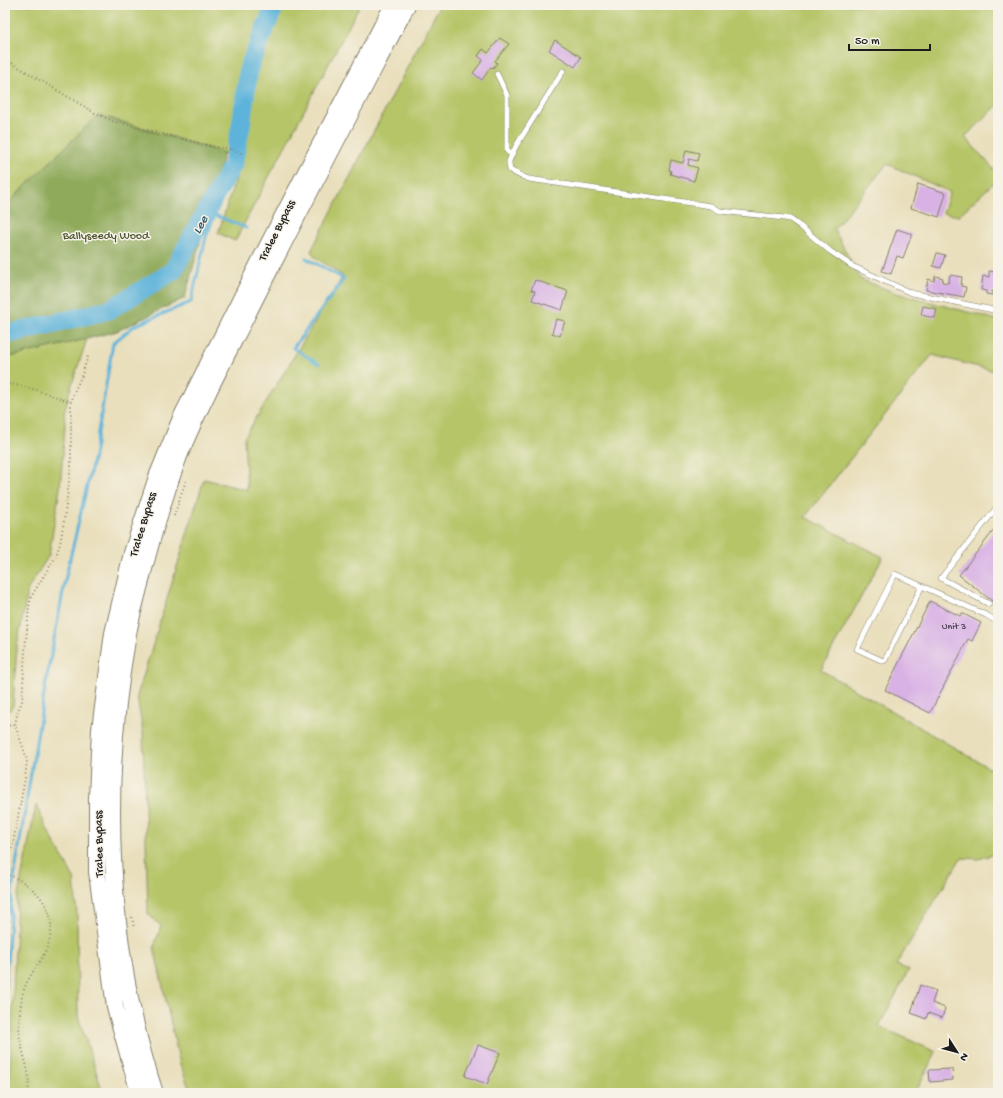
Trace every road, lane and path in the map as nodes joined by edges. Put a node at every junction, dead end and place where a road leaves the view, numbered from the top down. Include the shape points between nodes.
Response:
1 (393, 5) edge
2 (407, 5) edge
3 (5, 60) edge
4 (563, 71) dead end
5 (497, 74) dead end
6 (244, 154) dead end
7 (512, 155) junction
8 (998, 311) edge
9 (88, 356) dead end
10 (5, 384) edge
11 (71, 402) junction
12 (187, 477) dead end
13 (998, 506) edge
14 (172, 522) dead end
15 (922, 586) junction
16 (989, 604) dead end
17 (998, 622) edge
18 (15, 725) junction
19 (5, 726) edge
20 (5, 873) edge
21 (132, 915) dead end
22 (134, 929) dead end
23 (28, 1093) edge
24 (138, 1093) edge
25 (154, 1093) edge

1 - 24 highway, Tralee Bypass via 180,418 132,553 115,625 100,729 97,872 115,1007
2 - 25 highway, Tralee Bypass via 194,421 148,549 128,633 116,717 112,798 113,869 120,940 131,1008
3 - 6 path via 95,113
4 - 7 lane
5 - 7 lane via 508,95 507,151
7 - 8 lane via 510,170 521,176 711,206 720,211 790,219 852,266 911,293
9 - 11 path
10 - 11 path
11 - 18 path via 72,456 62,534 56,556 31,596 22,702
12 - 14 path
13 - 16 lane via 941,578
15 - 15 lane via 886,660 883,661 857,648 895,574
15 - 17 lane
18 - 19 path
18 - 20 path via 27,761 13,844
20 - 23 path via 18,878 37,893 50,914 48,946 22,997 20,1038 28,1073
21 - 22 path

